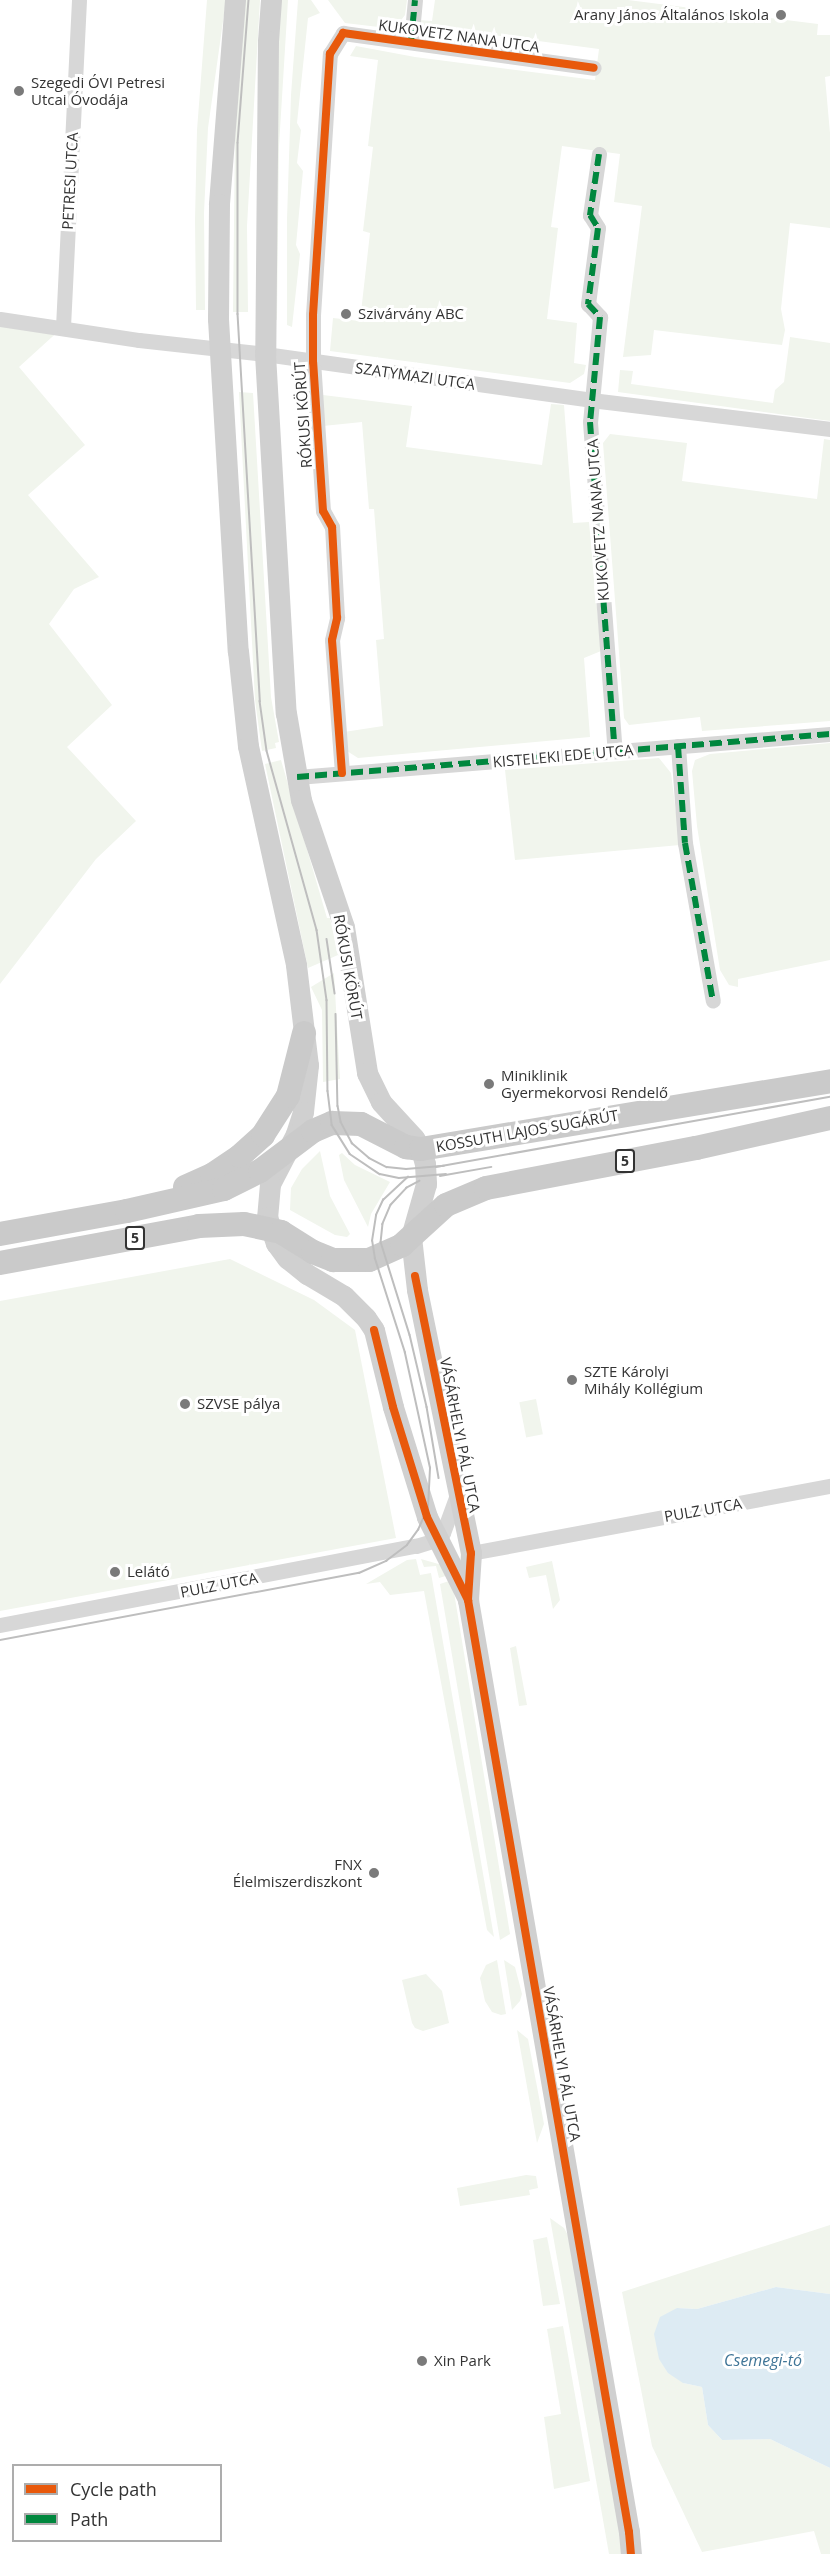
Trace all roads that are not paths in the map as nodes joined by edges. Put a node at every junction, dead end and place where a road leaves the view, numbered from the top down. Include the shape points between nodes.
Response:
1 (80, 0) edge
2 (236, 0) edge
3 (271, 0) edge
4 (415, 0) edge
5 (411, 42) junction
6 (330, 54) joint
7 (594, 68) dead end
8 (599, 154) dead end
9 (0, 319) edge
10 (63, 327) junction
11 (220, 348) junction
12 (265, 354) junction
13 (313, 362) junction
14 (591, 400) junction
15 (830, 429) edge
16 (830, 734) edge
17 (678, 746) junction
18 (615, 751) junction
19 (342, 773) junction
20 (297, 777) junction
21 (713, 1001) dead end
22 (304, 1033) junction
23 (830, 1081) edge
24 (830, 1118) edge
25 (421, 1149) junction
26 (288, 1150) junction
27 (128, 1211) junction
28 (270, 1228) junction
29 (0, 1234) edge
30 (411, 1237) junction
31 (0, 1263) edge
32 (830, 1486) edge
33 (458, 1492) junction
34 (436, 1540) junction
35 (471, 1553) junction
36 (468, 1600) junction
37 (0, 1625) edge
38 (629, 2532) junction
39 (631, 2554) edge
40 (637, 2554) edge

1 - 10 street, PETRESI UTCA
2 - 11 main road via 219,204
3 - 12 main road, RÓKUSI KÖRÚT
4 - 5 street, KUKOVETZ NANA UTCA
5 - 6 street, KUKOVETZ NANA UTCA via 343,33
5 - 7 street, KUKOVETZ NANA UTCA
6 - 13 street, RÓKUSI KÖRÚT
8 - 14 street, KUKOVETZ NANA UTCA via 590,215 598,228 588,304 600,317
9 - 10 street, SZATYMAZI UTCA
10 - 11 street, SZATYMAZI UTCA
11 - 12 street, SZATYMAZI UTCA
11 - 22 main road via 239,661 248,746 296,964
12 - 13 street, SZATYMAZI UTCA
12 - 20 main road, RÓKUSI KÖRÚT via 286,713
13 - 14 street, SZATYMAZI UTCA
13 - 19 street, RÓKUSI KÖRÚT via 323,511 332,527 338,618 332,640
14 - 15 street, SZATYMAZI UTCA
14 - 18 street, KUKOVETZ NANA UTCA
16 - 17 street, KISTELEKI EDE UTCA
17 - 18 street, KISTELEKI EDE UTCA
17 - 21 street via 685,843
18 - 19 street, KISTELEKI EDE UTCA
19 - 20 street, KISTELEKI EDE UTCA
20 - 25 main road, RÓKUSI KÖRÚT via 344,927 367,1073 381,1102
22 - 26 main road via 308,1065 305,1101
22 - 27 main road via 288,1096 263,1135 212,1176
23 - 25 main road, KOSSUTH LAJOS SUGÁRÚT / 5
24 - 30 main road, 5 via 486,1188 446,1205
25 - 26 main road, KOSSUTH LAJOS SUGÁRÚT / 5 via 406,1147 361,1124 341,1122 313,1131
25 - 30 main road via 426,1184
26 - 27 main road, KOSSUTH LAJOS SUGÁRÚT / 5 via 248,1178 224,1189
26 - 28 main road via 270,1184
27 - 29 main road, KOSSUTH LAJOS SUGÁRÚT / 5
28 - 30 main road, 5 via 313,1252 346,1262 383,1256
28 - 31 main road, 5 via 244,1224 199,1226
28 - 34 main road, VÁSÁRHELYI PÁL UTCA via 287,1258 344,1296 374,1330 393,1407
30 - 33 main road, VÁSÁRHELYI PÁL UTCA via 417,1290
32 - 35 street, PULZ UTCA
33 - 34 street via 450,1521
33 - 35 main road, VÁSÁRHELYI PÁL UTCA
34 - 36 main road, VÁSÁRHELYI PÁL UTCA
34 - 37 street, PULZ UTCA via 401,1550
35 - 36 main road, VÁSÁRHELYI PÁL UTCA
36 - 38 main road, VÁSÁRHELYI PÁL UTCA
38 - 39 main road, VÁSÁRHELYI PÁL UTCA
38 - 40 main road, VÁSÁRHELYI PÁL UTCA

